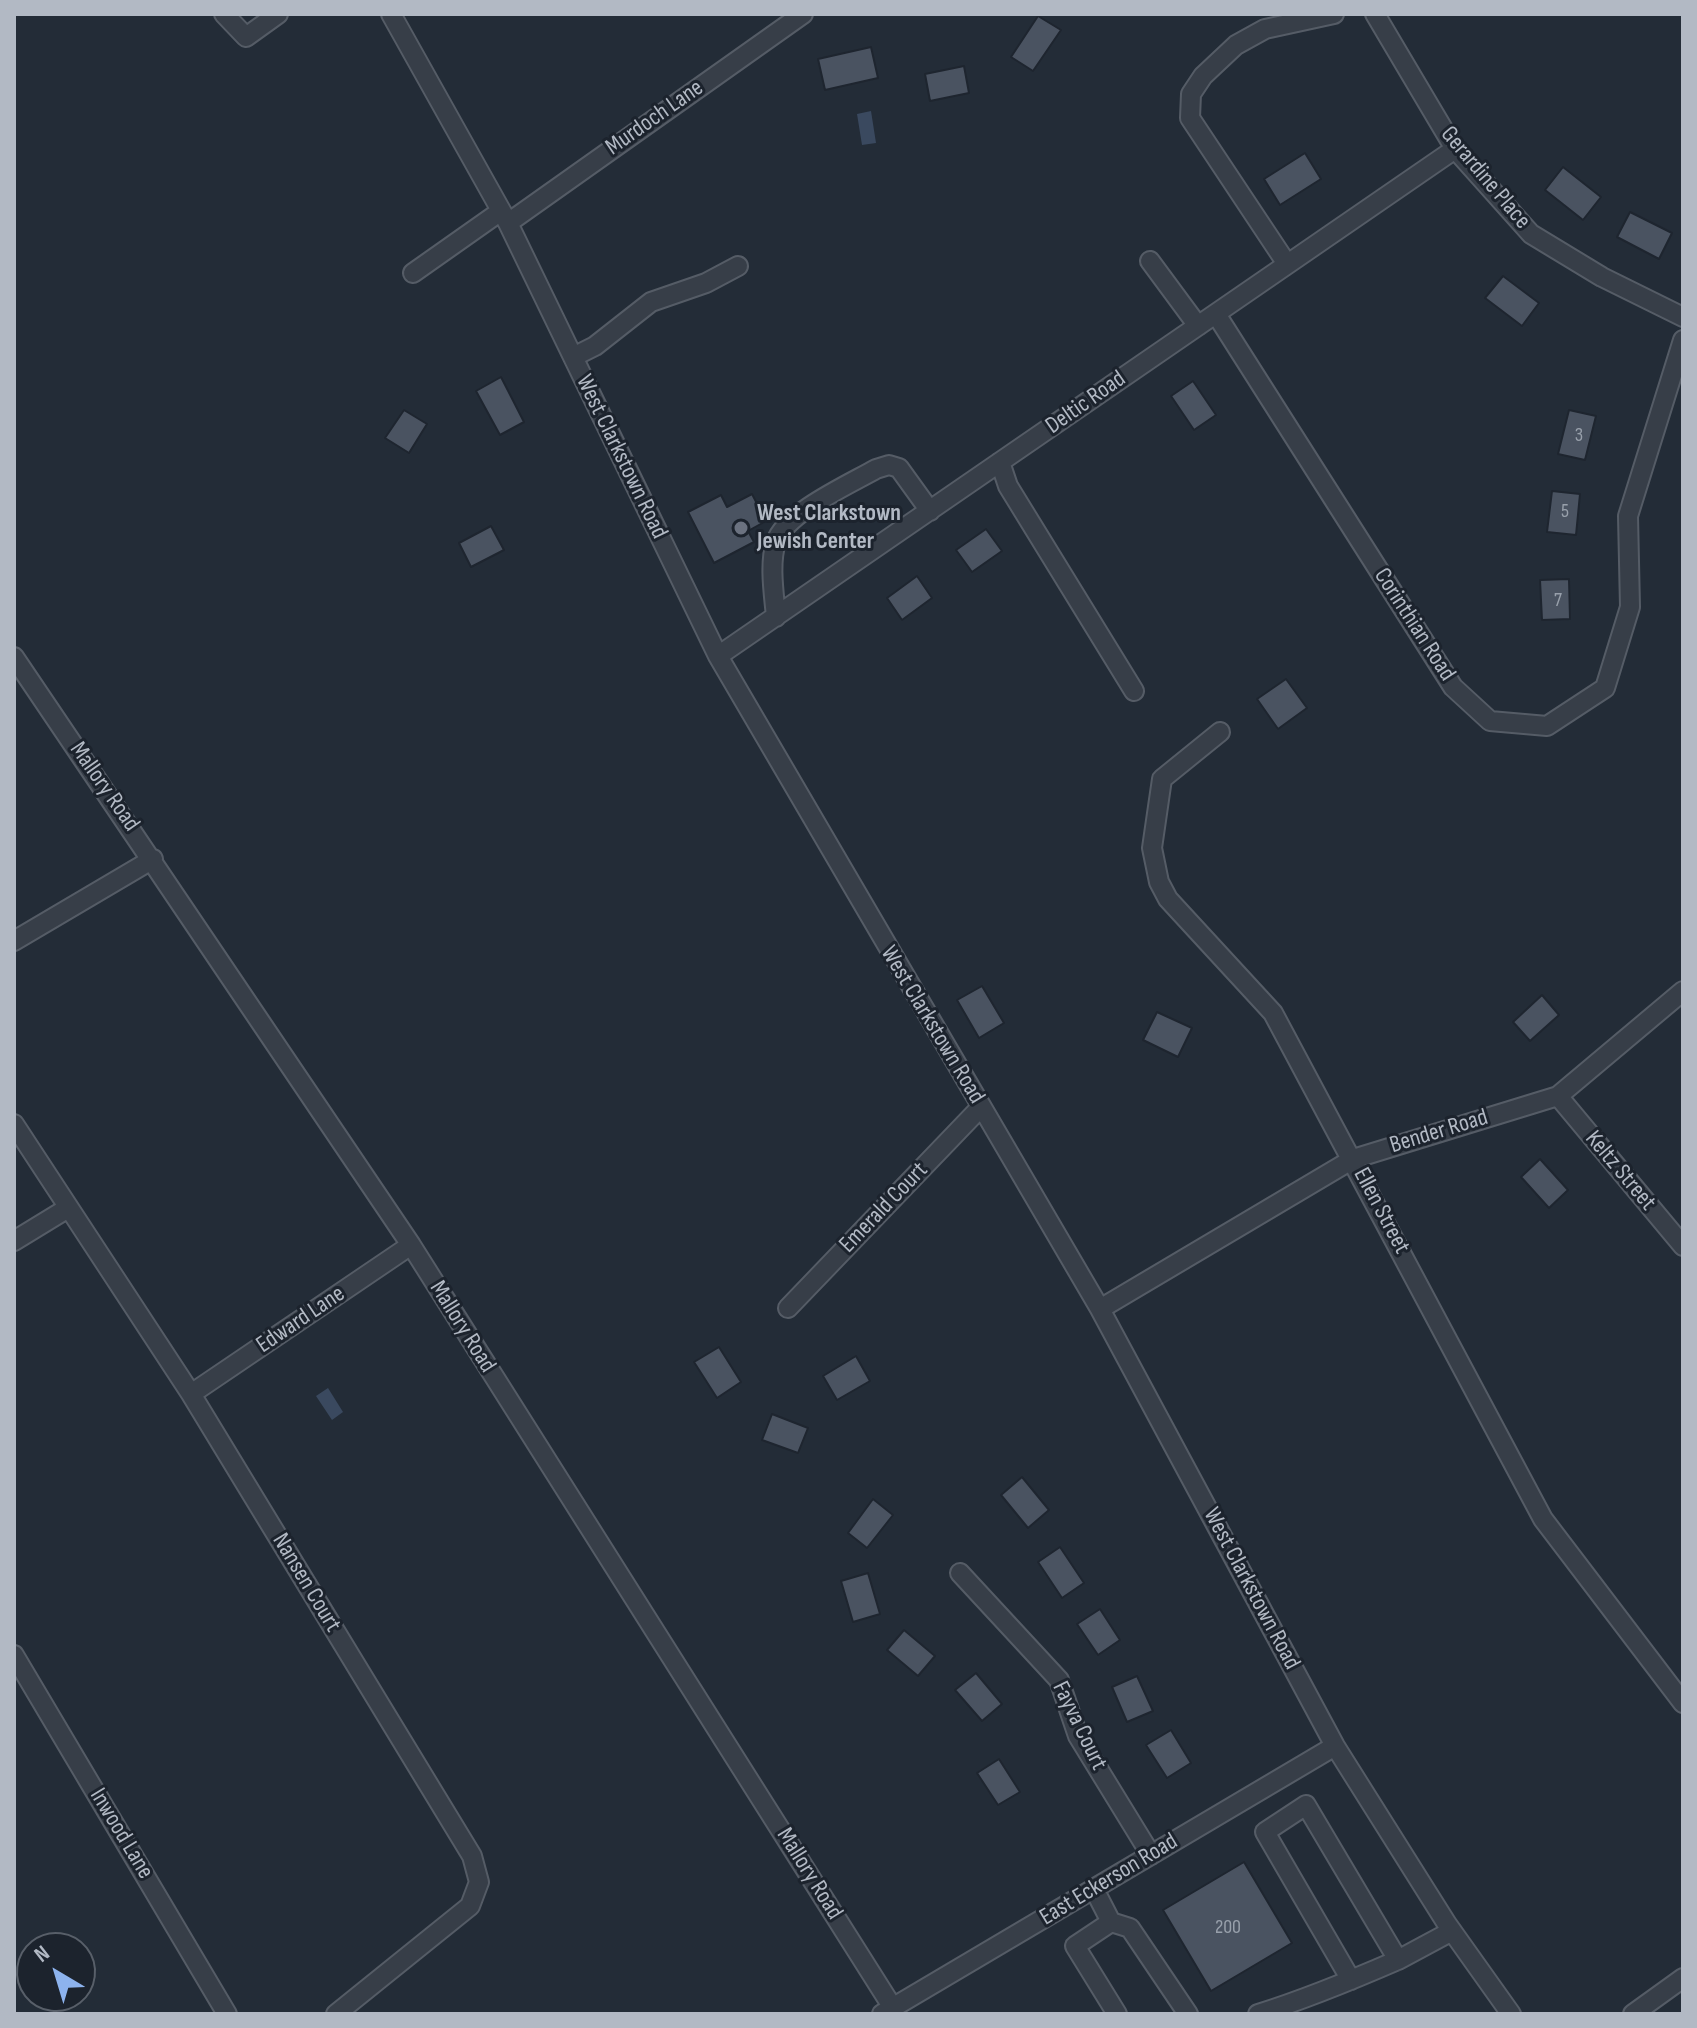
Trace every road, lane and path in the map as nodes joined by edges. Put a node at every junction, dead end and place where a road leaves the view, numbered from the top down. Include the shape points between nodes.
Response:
1 (224, 14) edge
2 (278, 14) edge
3 (391, 14) edge
4 (803, 14) edge
5 (1334, 14) edge
6 (1375, 14) edge
7 (1312, 17) edge
8 (1455, 149) junction
9 (504, 217) junction
10 (1150, 261) dead end
11 (1287, 264) junction
12 (738, 266) dead end
13 (413, 273) dead end
14 (1216, 314) junction
15 (1683, 317) edge
16 (1198, 326) junction
17 (1683, 340) edge
18 (573, 357) junction
19 (1000, 462) junction
20 (930, 511) junction
21 (776, 617) junction
22 (718, 656) junction
23 (14, 657) edge
24 (20, 678) edge
25 (1134, 691) dead end
26 (1220, 732) dead end
27 (153, 859) junction
28 (14, 941) edge
29 (1683, 991) edge
30 (1558, 1096) junction
31 (981, 1107) junction
32 (14, 1124) edge
33 (1353, 1159) junction
34 (68, 1208) junction
35 (14, 1241) edge
36 (411, 1245) junction
37 (1683, 1246) edge
38 (788, 1308) dead end
39 (1100, 1309) junction
40 (191, 1394) junction
41 (960, 1573) dead end
42 (14, 1655) edge
43 (1683, 1703) edge
44 (1335, 1746) junction
45 (1151, 1855) junction
46 (1094, 1889) junction
47 (1111, 1922) junction
48 (1452, 1931) junction
49 (1398, 1960) junction
50 (1683, 1978) edge
51 (1351, 1980) junction
52 (888, 2011) edge
53 (227, 2014) edge
54 (336, 2014) edge
55 (1117, 2014) edge
56 (1188, 2014) edge
57 (1258, 2014) edge
58 (1511, 2014) edge
59 (1633, 2014) edge

1 - 2 street via 246,37
3 - 9 street, West Clarkstown Road
4 - 9 street, Murdoch Lane
5 - 7 street
6 - 8 street, Gerardine Place
7 - 11 street via 1265,29 1236,45 1191,94 1190,118
8 - 11 street, Deltic Road
8 - 15 street, Gerardine Place via 1531,234
9 - 13 street, Murdoch Lane
9 - 18 street, West Clarkstown Road
10 - 16 street
11 - 14 street, Deltic Road
12 - 18 street via 651,302
14 - 16 street, Deltic Road
14 - 17 street, Corinthian Road via 1453,687 1490,721 1547,726 1605,688 1630,607 1628,516
16 - 19 street, Deltic Road
18 - 22 street, West Clarkstown Road
19 - 20 street, Deltic Road
19 - 25 street via 1008,486
20 - 21 street, Deltic Road
20 - 21 street via 899,468 889,465 802,513 776,542
21 - 22 street, Deltic Road
22 - 31 street, West Clarkstown Road
23 - 24 street, Mallory Road
24 - 27 street, Mallory Road
26 - 33 street, Ellen Street via 1162,779 1152,848 1159,882 1183,917 1273,1013
27 - 28 street
27 - 36 street, Mallory Road
29 - 30 street, Bender Road
30 - 33 street, Bender Road
30 - 37 street, Keltz Street
31 - 38 street, Emerald Court
31 - 39 street, West Clarkstown Road
32 - 34 street, Nansen Court
33 - 39 street, Bender Road
33 - 43 street, Ellen Street via 1543,1519
34 - 35 street
34 - 40 street, Nansen Court
36 - 40 street, Edward Lane
36 - 52 street, Mallory Road
39 - 44 street, West Clarkstown Road
40 - 54 street, Nansen Court via 472,1856 479,1882 470,1906
41 - 45 street, Fayva Court via 1059,1680 1078,1736
42 - 53 street, Inwood Lane
44 - 45 street, East Eckerson Road
44 - 48 street, West Clarkstown Road
45 - 46 street, East Eckerson Road
46 - 47 street
46 - 52 street, East Eckerson Road
47 - 55 street via 1075,1946
47 - 56 street via 1130,1928
48 - 49 street
48 - 58 street, West Clarkstown Road
49 - 51 street
49 - 51 street via 1306,1805 1265,1832
50 - 59 street
51 - 57 street

